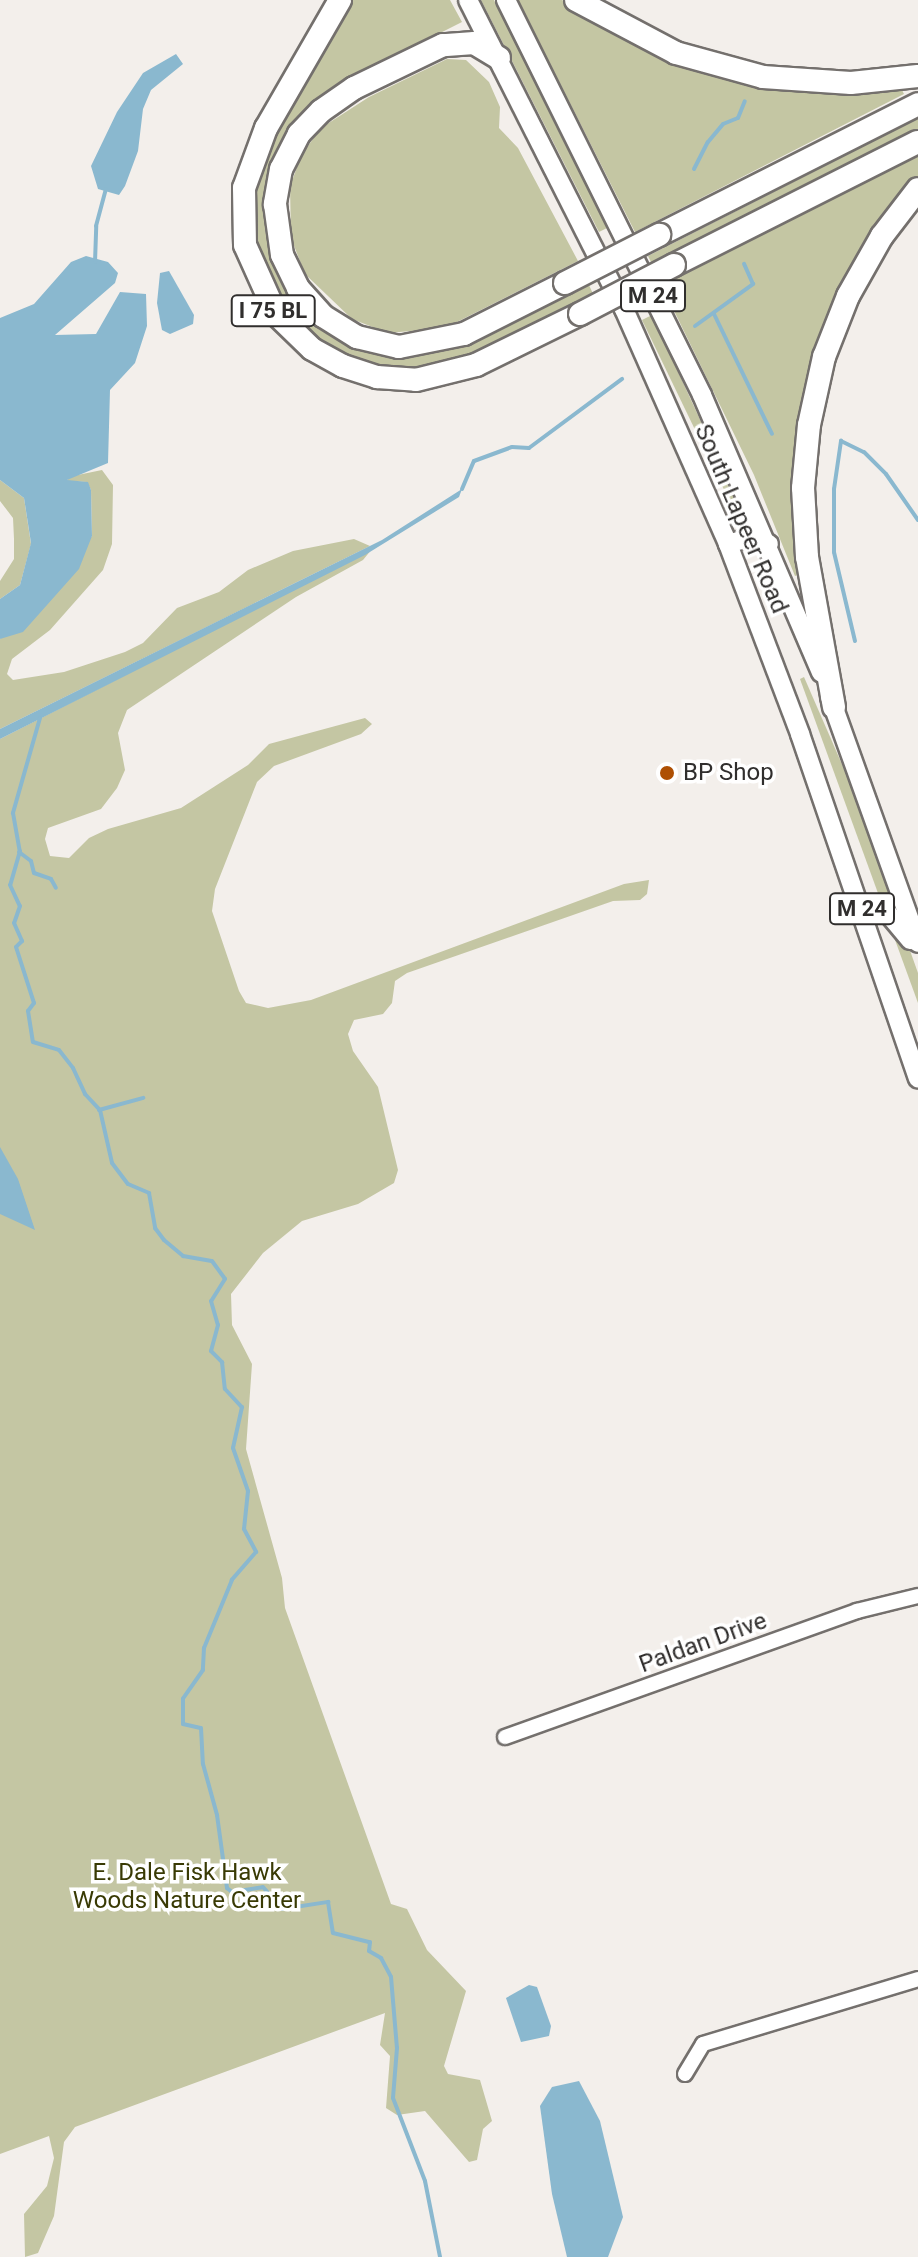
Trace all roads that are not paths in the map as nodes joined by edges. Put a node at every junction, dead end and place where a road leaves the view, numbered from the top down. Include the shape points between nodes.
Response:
1 (340, 0) edge
2 (468, 0) edge
3 (506, 0) edge
4 (576, 0) edge
5 (499, 58) junction
6 (918, 76) edge
7 (918, 104) edge
8 (918, 142) edge
9 (918, 189) edge
10 (728, 544) junction
11 (769, 544) junction
12 (834, 707) junction
13 (864, 915) junction
14 (918, 943) edge
15 (918, 953) edge
16 (918, 1078) edge
17 (918, 1596) edge
18 (505, 1737) dead end
19 (918, 1979) edge
20 (685, 2074) dead end

1 - 8 highway, I 75 BL, bridge via 266,128 244,188 245,245 276,314 312,349 377,377 416,380 476,365
2 - 5 main road, South Lapeer Road / M 24
3 - 11 main road, South Lapeer Road / M 24 via 702,395
4 - 6 highway via 646,40 734,70 820,83
5 - 7 highway, bridge via 466,41 443,45 363,83 321,111 299,134 281,169 275,204 282,255 298,288 323,316 357,337 399,347 464,334
5 - 10 main road, South Lapeer Road / M 24 via 624,309
9 - 12 highway via 882,236 848,296 824,357 809,425 803,488 807,557
10 - 11 main road via 755,536
10 - 13 main road, South Lapeer Road / M 24
11 - 12 main road, South Lapeer Road / M 24
12 - 14 main road, South Lapeer Road / M 24
13 - 15 main road via 877,910 894,917
13 - 16 main road, South Lapeer Road / M 24
17 - 18 street, Paldan Drive via 857,1611
19 - 20 street via 703,2044

